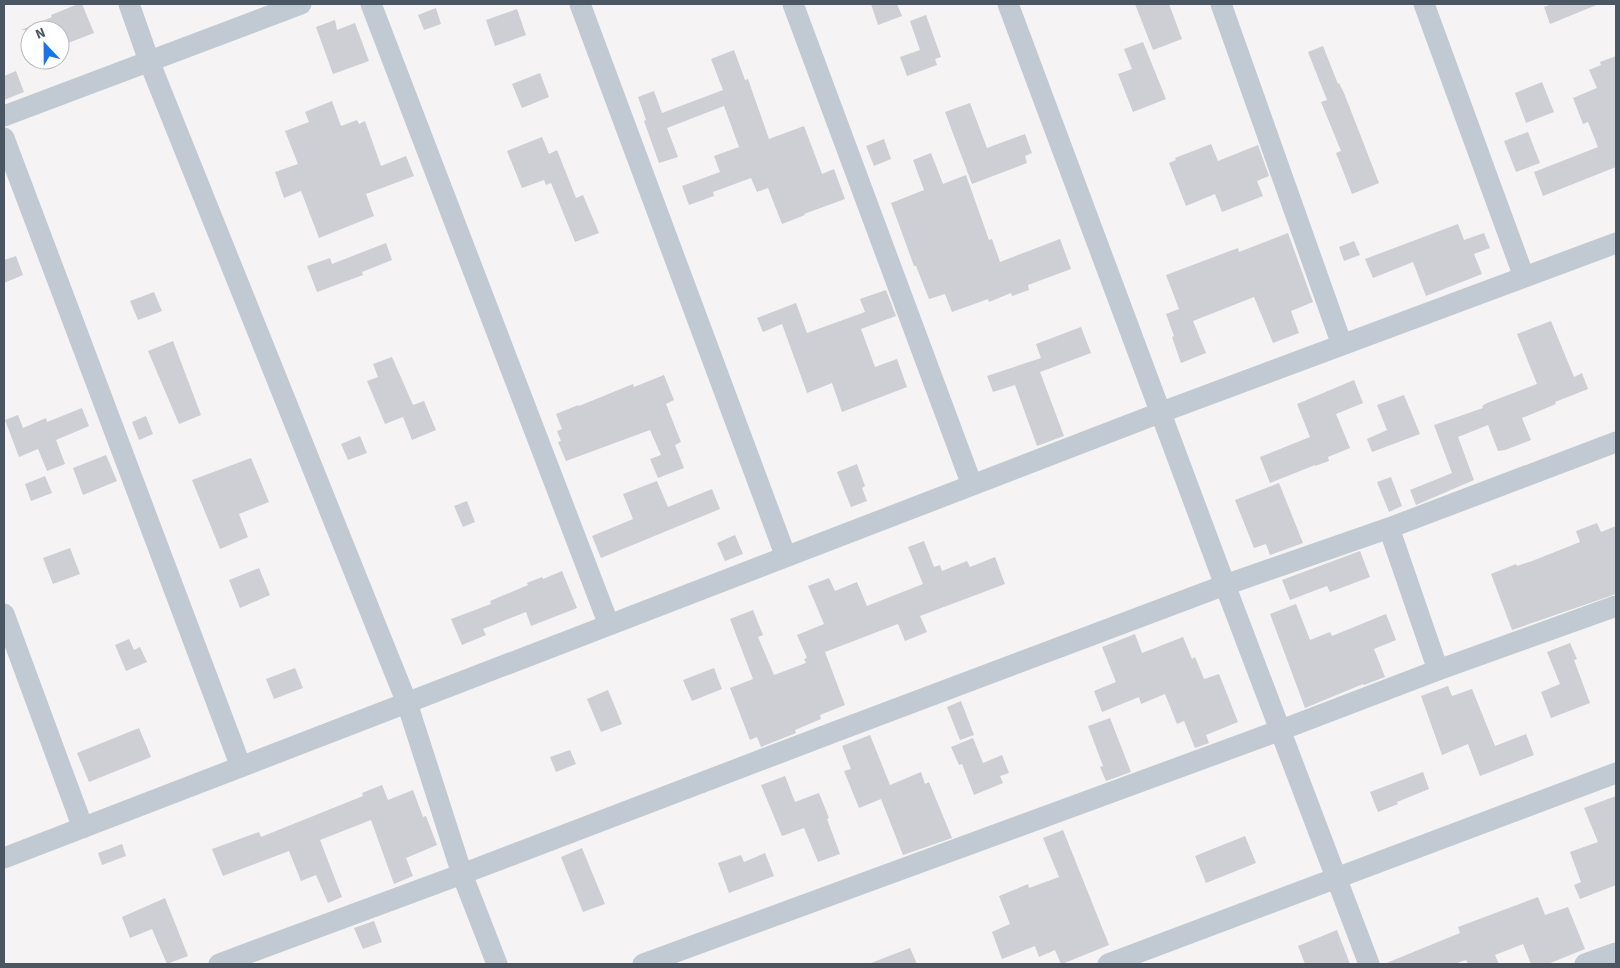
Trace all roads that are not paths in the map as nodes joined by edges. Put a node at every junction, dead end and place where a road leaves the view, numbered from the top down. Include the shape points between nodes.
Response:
1 (128, 4) edge
2 (301, 4) edge
3 (371, 4) edge
4 (580, 4) edge
5 (793, 4) edge
6 (1008, 4) edge
7 (1221, 4) edge
8 (1424, 4) edge
9 (149, 61) junction
10 (4, 116) edge
11 (4, 138) edge
12 (1616, 243) edge
13 (1524, 277) junction
14 (1342, 345) junction
15 (1162, 412) junction
16 (1616, 442) edge
17 (972, 485) junction
18 (1389, 528) junction
19 (786, 557) junction
20 (1225, 585) junction
21 (1616, 608) edge
22 (4, 614) edge
23 (609, 625) junction
24 (1438, 670) junction
25 (407, 703) junction
26 (1281, 730) junction
27 (241, 767) junction
28 (1616, 773) edge
29 (82, 828) junction
30 (4, 858) edge
31 (462, 874) junction
32 (1337, 878) junction
33 (1616, 953) edge
34 (220, 964) edge
35 (497, 964) edge
36 (643, 964) edge
37 (1108, 964) edge
38 (1369, 964) edge
39 (1585, 964) edge

1 - 9 street
2 - 9 street
3 - 23 street
4 - 19 street
5 - 17 street
6 - 15 street
7 - 14 street
8 - 13 street
9 - 10 street
9 - 25 street
11 - 27 street
12 - 13 street
13 - 14 street
14 - 15 street
15 - 17 street
15 - 20 street
16 - 18 street
17 - 19 street
18 - 20 street
18 - 24 street
19 - 23 street
20 - 26 street
20 - 31 street
21 - 24 street
22 - 29 street
23 - 25 street
24 - 26 street
25 - 27 street
25 - 31 street
26 - 32 street
26 - 36 street
27 - 29 street
28 - 32 street
29 - 30 street
31 - 34 street
31 - 35 street
32 - 37 street
32 - 38 street
33 - 39 street

